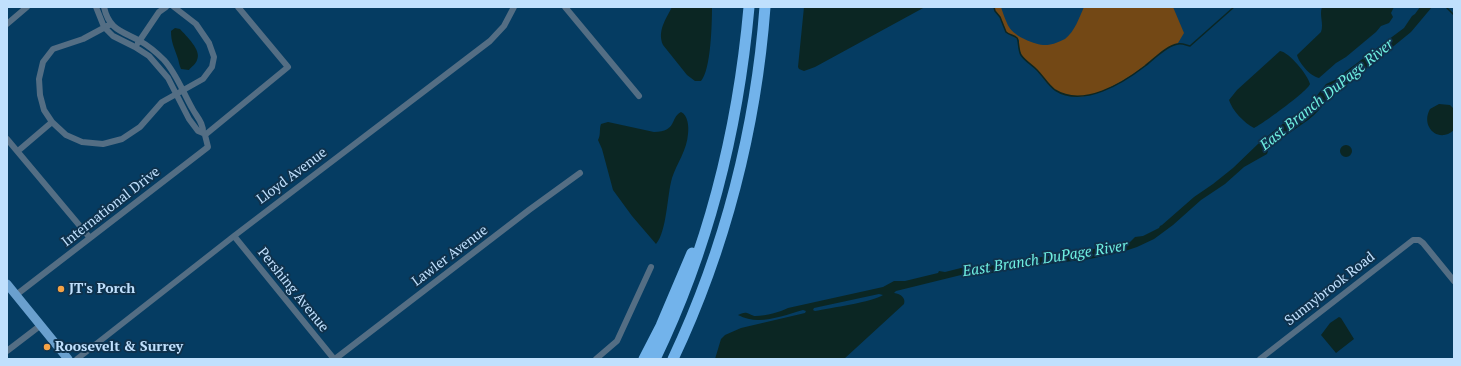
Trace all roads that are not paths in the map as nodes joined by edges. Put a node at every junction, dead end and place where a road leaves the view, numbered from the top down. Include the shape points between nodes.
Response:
1 (27, 7) edge
2 (96, 7) edge
3 (104, 7) edge
4 (166, 7) edge
5 (174, 7) edge
6 (238, 7) edge
7 (514, 7) edge
8 (565, 7) edge
9 (749, 7) edge
10 (765, 7) edge
11 (7, 24) edge
12 (111, 24) junction
13 (104, 27) junction
14 (139, 40) junction
15 (135, 47) junction
16 (179, 93) junction
17 (639, 96) dead end
18 (52, 122) junction
19 (204, 134) junction
20 (7, 139) edge
21 (18, 151) junction
22 (580, 173) dead end
23 (711, 215) junction
24 (234, 236) junction
25 (90, 238) junction
26 (714, 258) junction
27 (651, 267) dead end
28 (1454, 281) edge
29 (8, 285) edge
30 (16, 295) junction
31 (41, 325) junction
32 (7, 351) edge
33 (68, 359) edge
34 (77, 359) edge
35 (334, 359) edge
36 (596, 359) edge
37 (644, 359) edge
38 (655, 359) edge
39 (673, 359) edge
40 (681, 359) edge
41 (1260, 359) edge

1 - 11 street
2 - 13 street
3 - 12 street via 105,15
4 - 14 street via 159,12
5 - 16 street via 196,24 209,43 214,57 212,67 203,79
6 - 19 street via 288,67
7 - 24 street, Lloyd Avenue via 504,26 490,41
8 - 17 street
9 - 23 highway via 735,116 725,167
10 - 26 highway via 757,79 738,179
12 - 13 street
12 - 14 street via 122,33
13 - 15 street via 113,36
13 - 18 street via 53,49 43,62 39,80 40,95 44,110
14 - 15 street
14 - 16 street via 153,50 174,73
15 - 16 street via 149,56
16 - 18 street via 162,102 140,127 122,139 103,144 82,142 66,135
16 - 19 street via 189,119 198,131
18 - 21 street
19 - 25 street, International Drive via 208,145 206,150
20 - 21 street
21 - 25 street
22 - 35 street, Lawler Avenue
23 - 37 highway
23 - 38 highway via 690,280
24 - 34 street, Lloyd Avenue
24 - 35 street, Pershing Avenue
25 - 30 street, International Drive
26 - 39 highway
26 - 40 highway via 714,274
27 - 36 street via 617,341
28 - 41 street, Sunnybrook Road via 1423,243 1416,240 1410,242
29 - 30 main road
30 - 31 main road
31 - 32 street
31 - 33 main road

